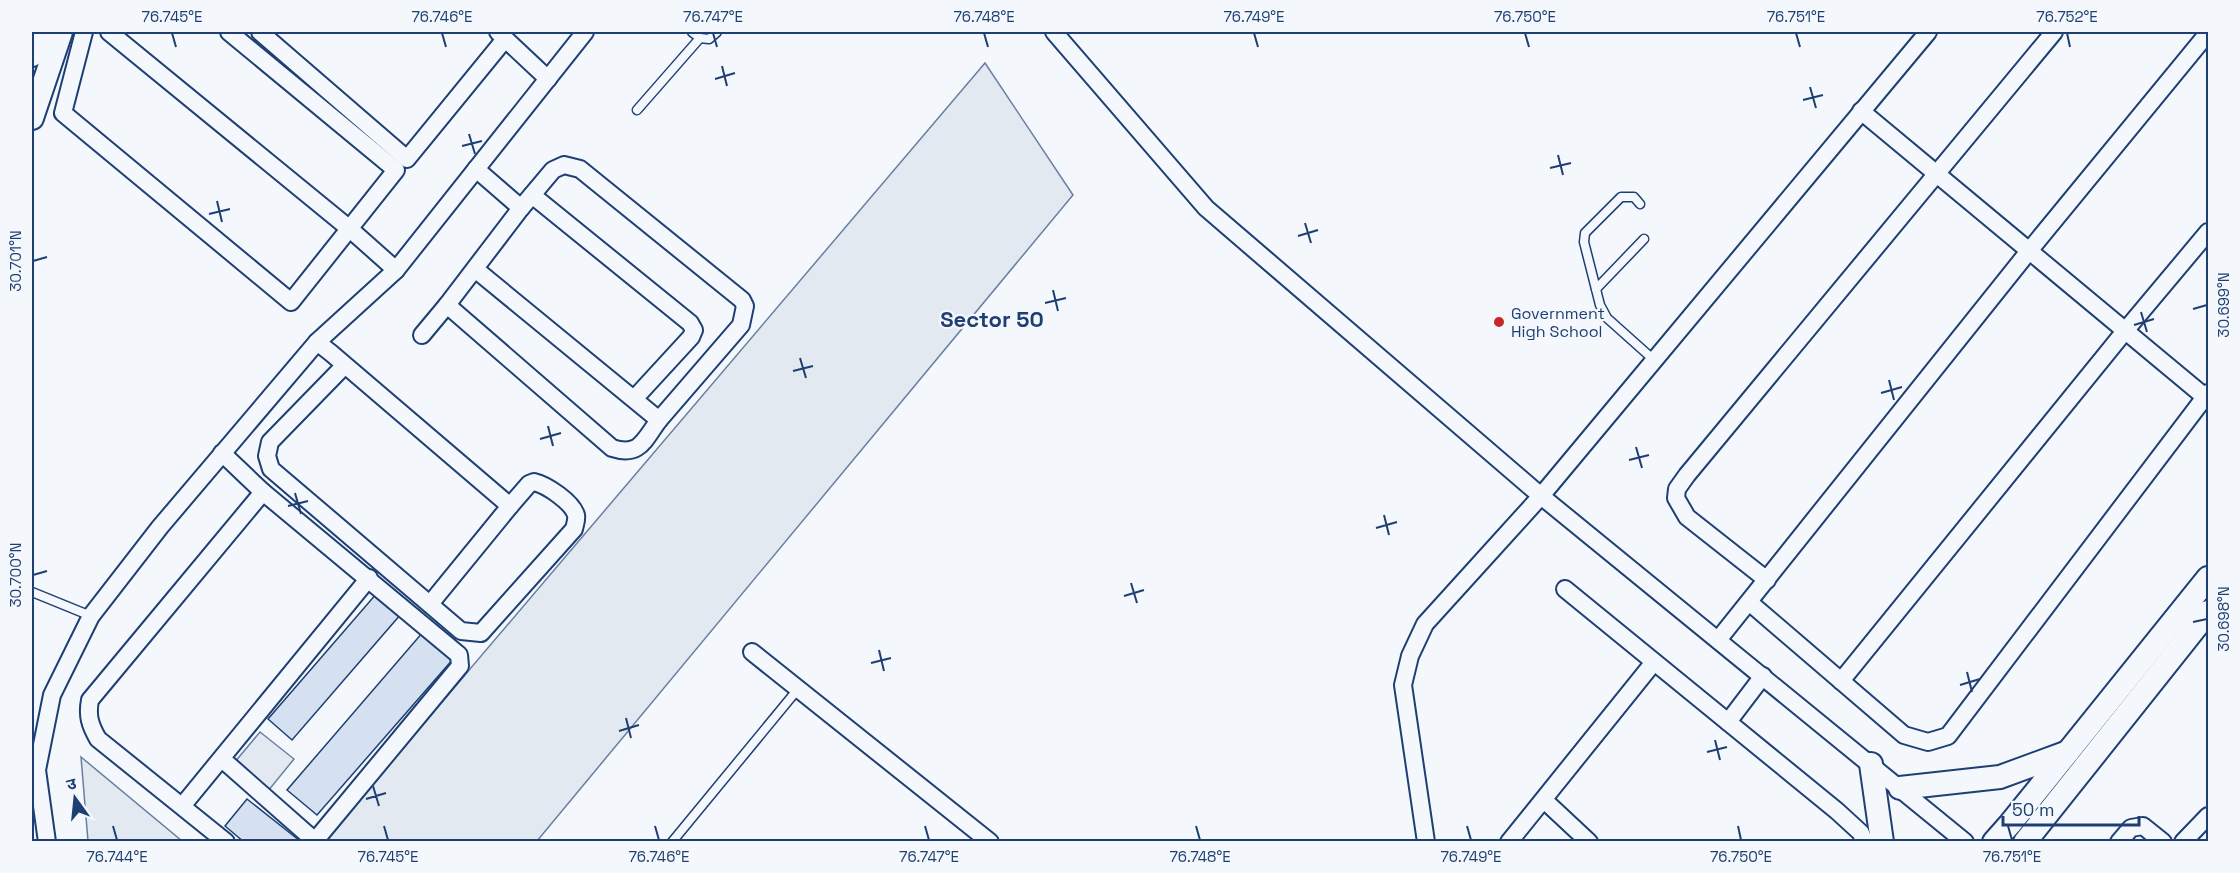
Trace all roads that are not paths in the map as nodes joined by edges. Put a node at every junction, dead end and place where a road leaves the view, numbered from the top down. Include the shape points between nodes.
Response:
1 (39, 32) edge
2 (61, 32) edge
3 (84, 32) edge
4 (109, 32) edge
5 (229, 32) edge
6 (260, 32) edge
7 (585, 32) edge
8 (692, 32) edge
9 (717, 32) edge
10 (1054, 32) edge
11 (1928, 32) edge
12 (2054, 32) edge
13 (2208, 33) edge
14 (502, 35) edge
15 (700, 38) junction
16 (32, 55) edge
17 (548, 79) junction
18 (637, 110) dead end
19 (1862, 111) junction
20 (32, 118) edge
21 (476, 169) junction
22 (1937, 174) junction
23 (532, 195) junction
24 (1640, 204) dead end
25 (521, 208) junction
26 (351, 230) junction
27 (2208, 232) edge
28 (1644, 239) dead end
29 (2029, 251) junction
30 (475, 269) junction
31 (396, 270) junction
32 (1596, 290) junction
33 (447, 305) junction
34 (2125, 331) junction
35 (422, 335) dead end
36 (317, 342) junction
37 (1654, 360) junction
38 (345, 365) junction
39 (2207, 395) edge
40 (634, 399) junction
41 (659, 420) junction
42 (222, 453) junction
43 (263, 492) junction
44 (1541, 496) junction
45 (510, 506) junction
46 (369, 578) junction
47 (2208, 578) edge
48 (1767, 580) junction
49 (1565, 589) dead end
50 (32, 592) edge
51 (1749, 602) junction
52 (430, 604) junction
53 (2208, 612) edge
54 (91, 616) junction
55 (1718, 640) junction
56 (752, 652) dead end
57 (1654, 662) junction
58 (1763, 676) junction
59 (1841, 681) junction
60 (798, 689) junction
61 (1728, 722) junction
62 (2068, 752) junction
63 (222, 759) junction
64 (1871, 764) junction
65 (1900, 788) junction
66 (1544, 800) junction
67 (183, 805) junction
68 (2208, 816) edge
69 (2044, 818) junction
70 (315, 841) edge
71 (47, 842) edge
72 (226, 842) edge
73 (672, 842) edge
74 (990, 842) edge
75 (1426, 842) edge
76 (1509, 842) edge
77 (1589, 842) edge
78 (1864, 842) edge
79 (1882, 842) edge
80 (1965, 842) edge
81 (1994, 842) edge
82 (2025, 842) edge
83 (2048, 842) edge
84 (2119, 842) edge
85 (2163, 842) edge
86 (2183, 842) edge

1 - 16 main road
2 - 20 main road
3 - 26 street via 63,113 291,302
4 - 26 street
5 - 26 street via 396,170
6 - 14 street via 407,159
7 - 17 street
8 - 15 lane
9 - 15 lane via 709,39
10 - 44 street via 1206,208
11 - 19 street
12 - 22 street
13 - 29 street
14 - 17 street
15 - 18 lane
17 - 21 street
19 - 22 street
19 - 37 street
21 - 25 street
21 - 31 street
22 - 29 street
22 - 48 street via 1677,489 1676,498 1688,517
23 - 25 street
23 - 40 street via 694,330
23 - 41 street via 553,170 564,165 580,169 742,300 745,306 741,325
24 - 32 lane via 1634,197 1621,197 1585,233
25 - 30 street
26 - 31 street
27 - 34 street
28 - 32 lane
29 - 34 street
29 - 48 street
30 - 33 street
30 - 40 street
31 - 36 street
32 - 37 lane via 1606,318
33 - 35 street
33 - 41 street via 612,448 626,452 639,447
34 - 39 street
34 - 59 street
36 - 38 street
36 - 42 street
37 - 44 street
38 - 45 street
38 - 52 street via 270,442 267,456 271,469
39 - 59 street via 1948,736 1928,742 1904,735
40 - 41 street
42 - 43 street
42 - 54 street
43 - 46 street
43 - 67 street via 90,700 90,725 98,739
44 - 55 street
44 - 75 street via 1425,624 1410,656 1403,685
45 - 52 street
45 - 52 street via 529,484 546,484 577,518 574,529 481,633 460,631
46 - 63 street
46 - 70 street via 459,655 460,666
47 - 62 main road
48 - 51 street
49 - 57 street
50 - 54 lane
51 - 55 street
51 - 59 street
53 - 69 main road
54 - 71 street via 52,695 37,771
55 - 58 street
56 - 60 street
57 - 61 street
57 - 66 street
58 - 61 street
58 - 64 street
60 - 73 lane
60 - 74 street
61 - 78 street via 1837,811 1861,833
62 - 65 main road via 2000,777
62 - 81 main road
63 - 67 street
63 - 70 street
64 - 65 street
64 - 79 main road
65 - 80 street
66 - 76 street
66 - 77 street
67 - 72 street
68 - 86 street
69 - 82 main road
69 - 83 main road
84 - 85 street via 2131,828 2143,825

